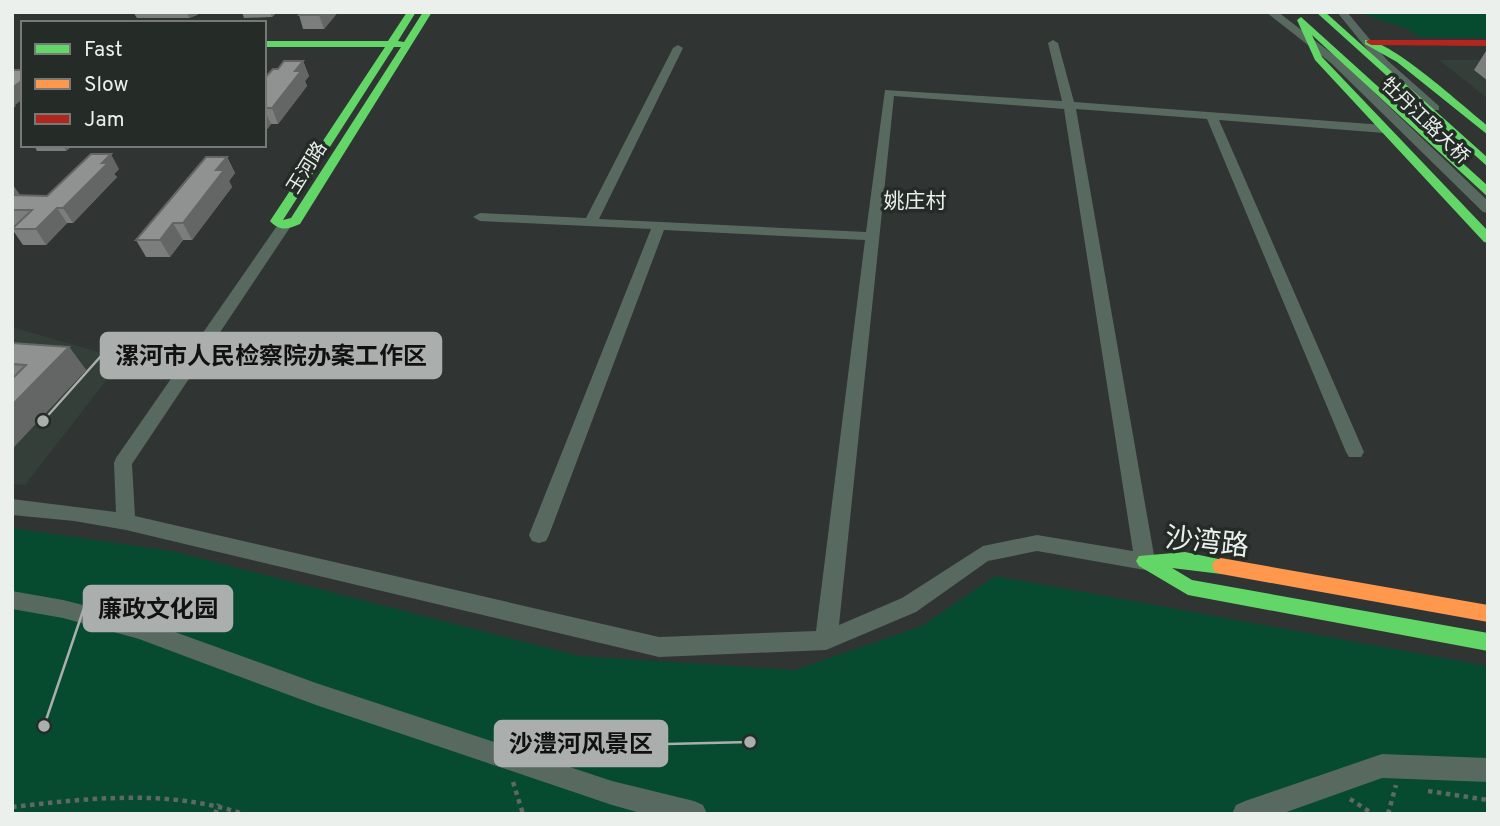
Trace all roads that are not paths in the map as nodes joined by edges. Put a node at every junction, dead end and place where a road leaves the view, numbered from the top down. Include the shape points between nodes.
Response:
1 (412, 12) edge
2 (428, 12) edge
3 (1271, 12) edge
4 (1330, 15) edge
5 (1297, 16) edge
6 (1318, 42) junction
7 (1360, 42) junction
8 (1053, 43) dead end
9 (1488, 43) edge
10 (266, 44) edge
11 (391, 44) junction
12 (409, 44) junction
13 (678, 48) dead end
14 (1341, 61) junction
15 (1379, 62) junction
16 (1069, 105) junction
17 (1211, 115) junction
18 (1384, 129) junction
19 (1488, 132) edge
20 (1488, 154) edge
21 (1488, 164) edge
22 (1488, 193) edge
23 (1488, 209) edge
24 (480, 217) dead end
25 (590, 223) junction
26 (284, 226) junction
27 (659, 226) junction
28 (870, 236) junction
29 (1488, 239) edge
30 (1355, 452) dead end
31 (12, 507) edge
32 (127, 522) junction
33 (539, 535) dead end
34 (1145, 561) junction
35 (12, 600) edge
36 (1488, 614) edge
37 (826, 640) junction
38 (1488, 642) edge
39 (1488, 770) edge
40 (694, 814) edge
41 (1245, 814) edge

1 - 11 street, 玉河路
2 - 12 street, 玉河路
3 - 6 street
4 - 7 street
5 - 6 street
6 - 7 street
6 - 14 street
6 - 18 street via 1318,58
7 - 9 street
7 - 15 street
7 - 19 street via 1399,60
8 - 16 street
10 - 11 street
11 - 12 street
11 - 26 street, 玉河路 via 276,221
12 - 26 street, 玉河路 via 296,221
13 - 25 street
14 - 22 street, 牡丹江路大桥
14 - 23 street, 牡丹江路大桥
15 - 20 street, 牡丹江路大桥
15 - 21 street, 牡丹江路大桥
16 - 17 street
16 - 28 street via 889,92
16 - 34 street
17 - 18 street
17 - 30 street
18 - 29 street
24 - 25 street
25 - 27 street
26 - 32 street via 123,463
27 - 28 street
27 - 33 street
28 - 37 street
31 - 32 street
32 - 37 street via 659,647
34 - 36 street, 沙湾路 via 1185,559
34 - 37 street via 1037,543 983,554 909,605
34 - 38 street, 沙湾路 via 1188,587
35 - 40 street via 139,629 612,793
39 - 41 street via 1382,766

